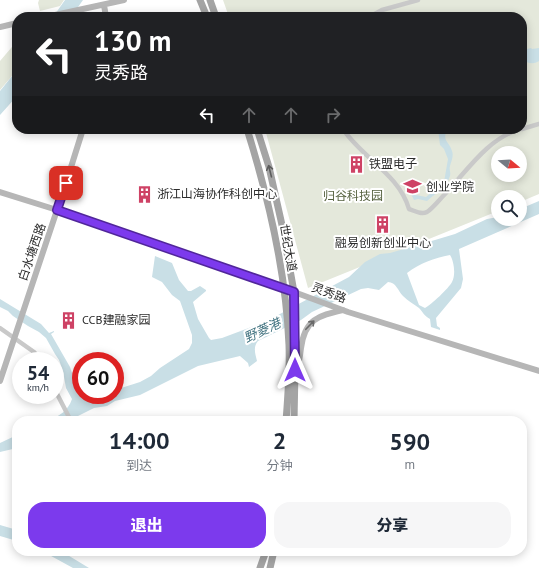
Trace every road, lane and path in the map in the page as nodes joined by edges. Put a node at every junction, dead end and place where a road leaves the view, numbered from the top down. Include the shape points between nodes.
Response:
1 (124, 0) edge
2 (200, 0) edge
3 (210, 0) edge
4 (418, 0) edge
5 (104, 5) junction
6 (71, 12) edge
7 (105, 12) edge
8 (205, 12) edge
9 (214, 12) edge
10 (378, 12) edge
11 (12, 24) edge
12 (0, 27) edge
13 (539, 124) edge
14 (527, 127) edge
15 (81, 134) edge
16 (249, 134) edge
17 (259, 134) edge
18 (346, 134) edge
19 (509, 134) edge
20 (0, 192) edge
21 (57, 210) junction
22 (283, 288) junction
23 (294, 292) junction
24 (343, 310) junction
25 (0, 328) edge
26 (291, 333) junction
27 (14, 338) junction
28 (34, 352) edge
29 (539, 371) edge
30 (295, 374) junction
31 (0, 381) edge
32 (62, 404) edge
33 (68, 416) edge
34 (286, 416) edge
35 (294, 416) edge
36 (263, 556) edge
37 (273, 556) edge
38 (260, 568) edge
39 (270, 568) edge

1 - 5 street
2 - 8 main road
3 - 9 main road
4 - 10 street
5 - 6 street
5 - 7 street
11 - 12 street
13 - 14 street
15 - 21 street, 白水塘西路
16 - 22 main road, 世纪大道 via 267,194
23 -> 17 main road, 世纪大道 via 269,167
18 - 19 street via 385,172 406,199 409,209 420,213 426,212 455,184 485,150
20 - 21 street, 灵秀路
21 - 22 street, 灵秀路
21 - 27 street, 白水塘西路
22 - 23 street, 灵秀路
22 - 26 main road, 世纪大道
23 - 24 street, 灵秀路
23 - 26 main road, 世纪大道
24 - 29 street, 灵秀路
30 -> 24 street via 306,328 326,314
25 - 27 street
26 - 30 main road, 世纪大道
26 - 34 main road, 世纪大道
27 - 28 street
27 - 31 street, 白水塘西路
30 - 35 main road, 世纪大道
32 - 33 street
36 - 38 main road
37 - 39 main road

